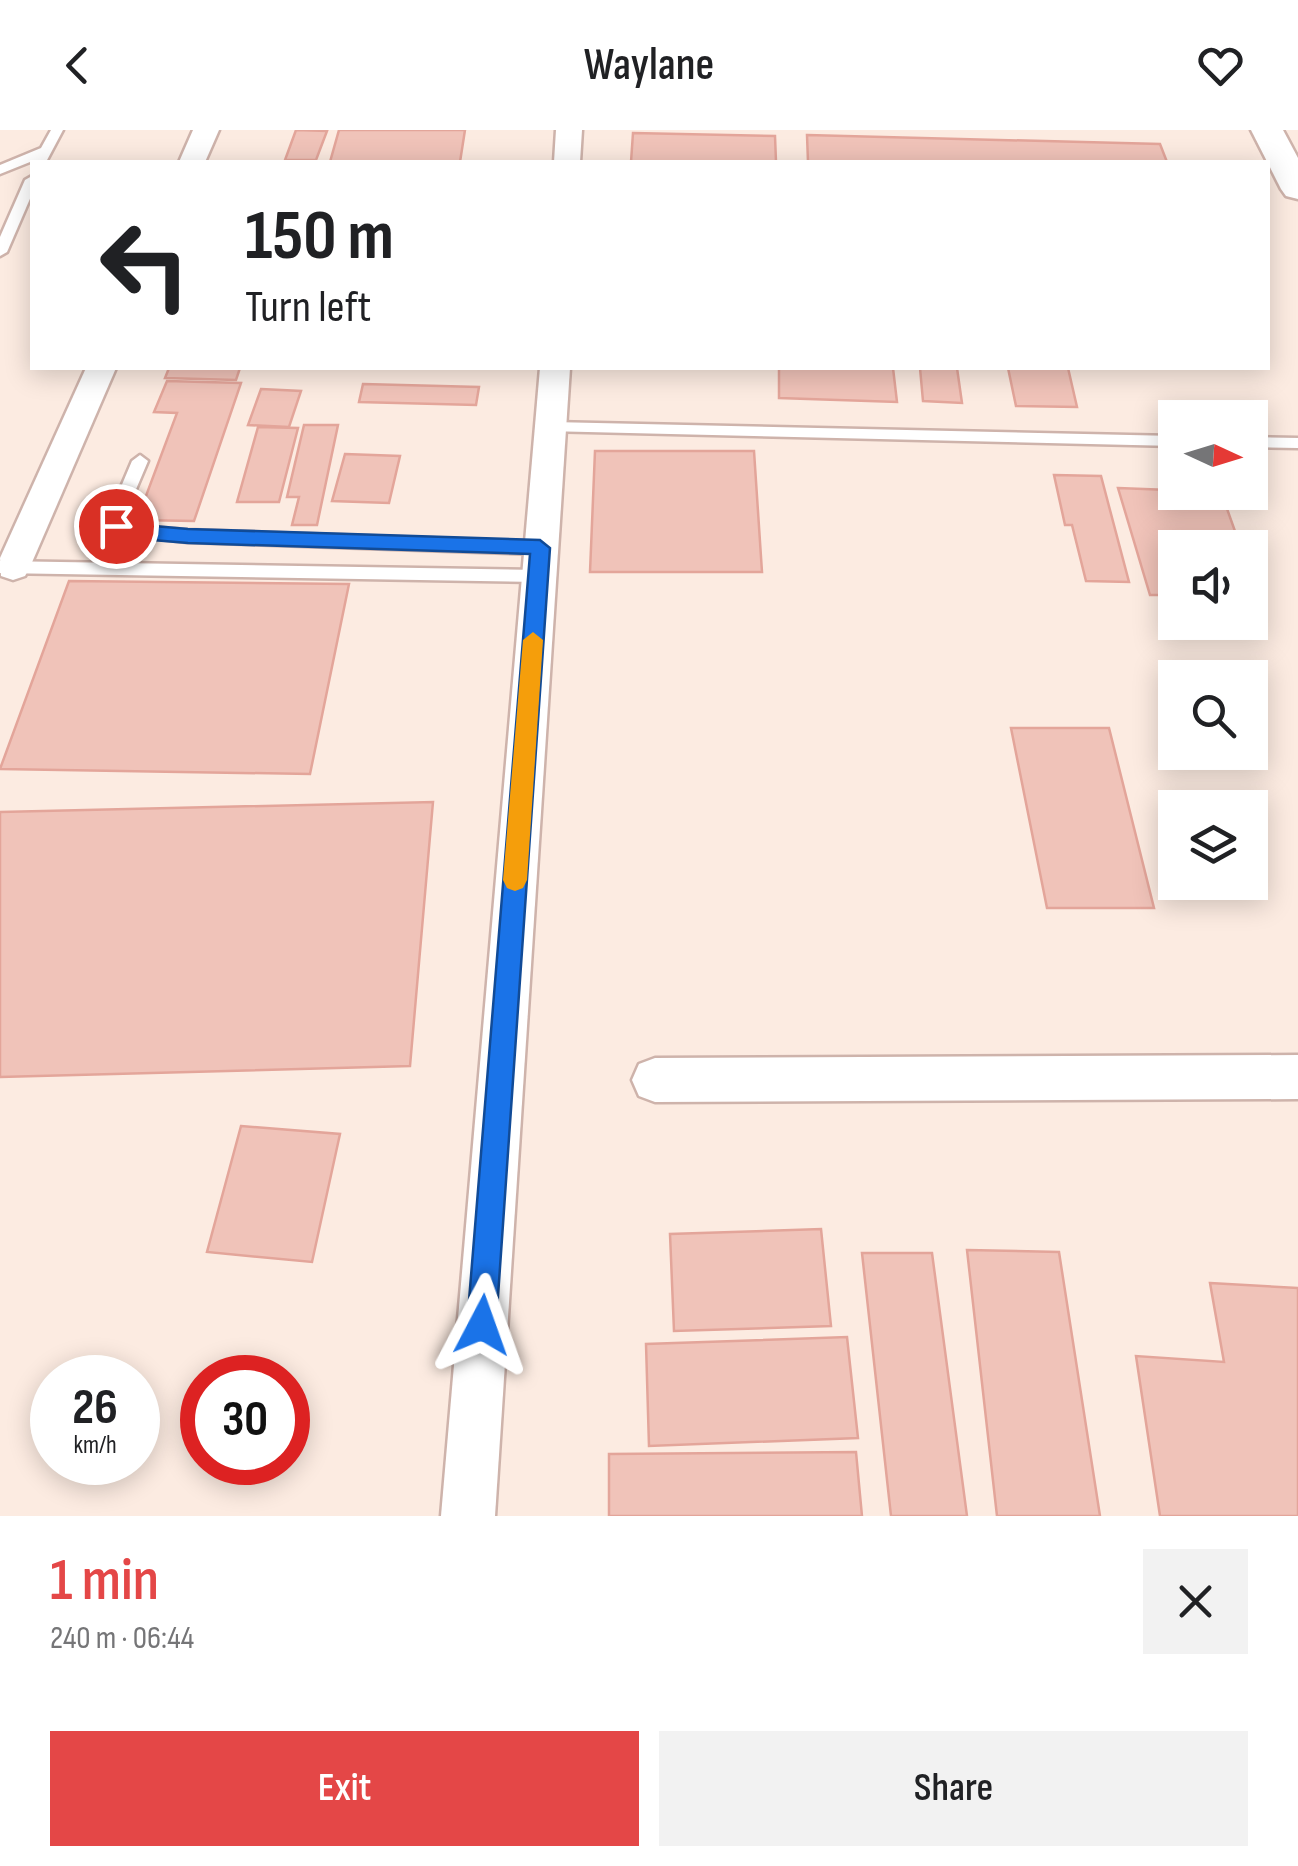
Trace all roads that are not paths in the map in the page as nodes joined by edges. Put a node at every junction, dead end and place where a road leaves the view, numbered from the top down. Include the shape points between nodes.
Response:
1 (56, 130) edge
2 (206, 130) edge
3 (569, 130) edge
4 (1267, 130) edge
5 (43, 157) edge
6 (193, 160) edge
7 (567, 160) edge
8 (30, 161) edge
9 (0, 170) edge
10 (30, 184) edge
11 (1298, 189) edge
12 (0, 252) edge
13 (100, 370) edge
14 (555, 370) edge
15 (552, 427) junction
16 (1158, 440) edge
17 (1268, 442) edge
18 (1298, 443) edge
19 (140, 461) dead end
20 (539, 562) junction
21 (6, 567) edge
22 (1298, 1077) edge
23 (655, 1080) dead end
24 (468, 1516) edge

1 - 5 lane
2 - 6 street
3 - 7 street
4 - 11 street
8 - 9 lane
10 - 12 lane
13 - 21 street
14 - 15 street
15 - 16 lane
15 - 20 street
17 - 18 lane
19 - 20 lane via 115,520 120,530
20 - 21 lane
20 - 24 street
22 - 23 street

